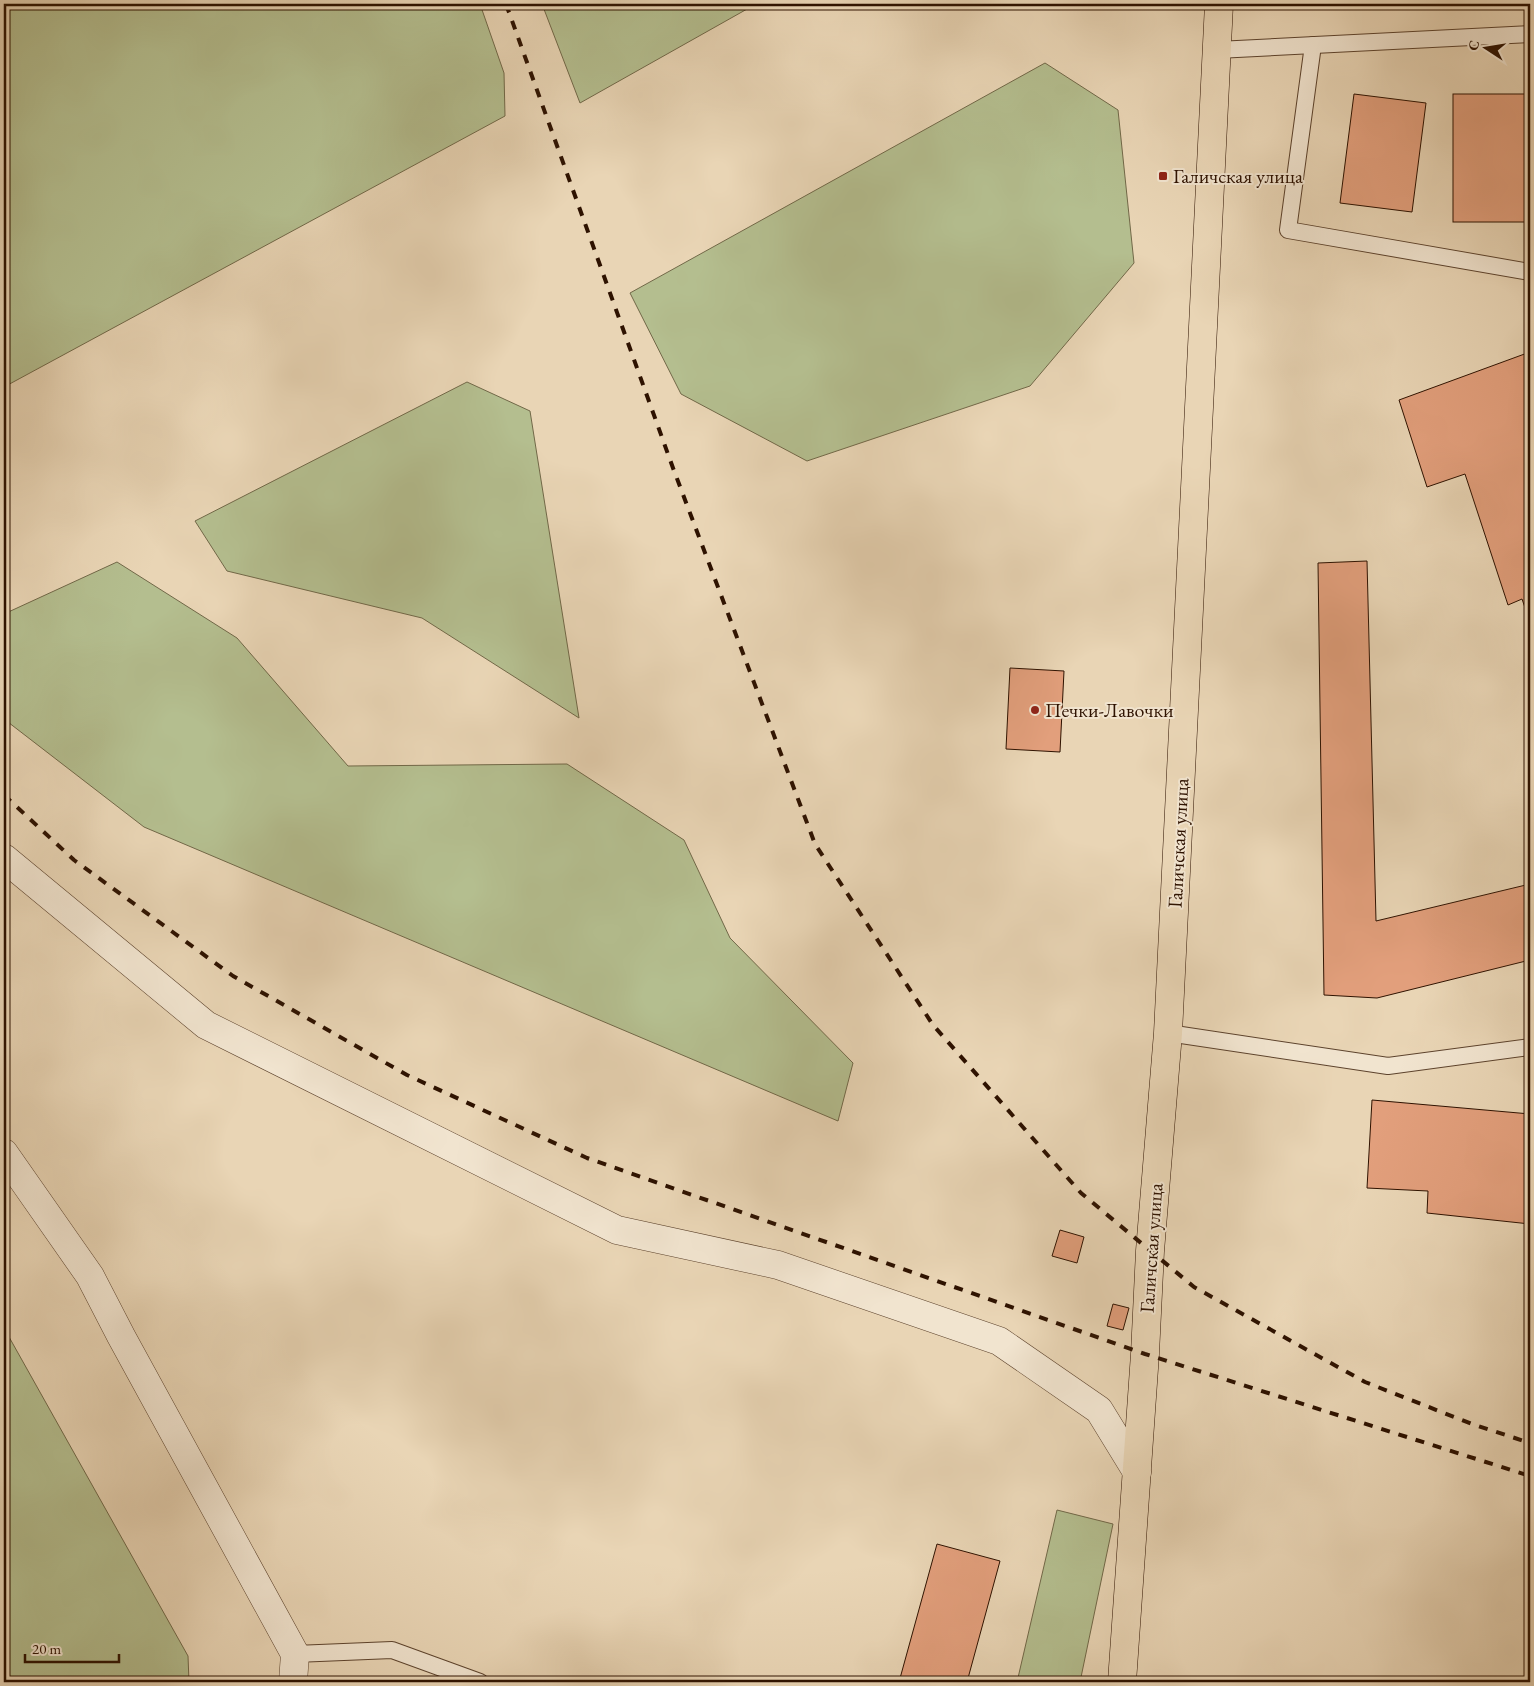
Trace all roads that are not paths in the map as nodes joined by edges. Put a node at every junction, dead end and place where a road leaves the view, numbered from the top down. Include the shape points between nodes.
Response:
1 (1219, 4) edge
2 (1530, 34) edge
3 (1312, 45) junction
4 (1217, 50) junction
5 (1530, 272) edge
6 (4, 858) edge
7 (1168, 1033) junction
8 (1530, 1047) edge
9 (4, 1153) edge
10 (1137, 1472) junction
11 (294, 1654) junction
12 (293, 1682) edge
13 (480, 1682) edge
14 (1122, 1682) edge

1 - 4 main road, Галичская улица
2 - 3 lane
3 - 4 lane
3 - 5 lane via 1288,230
4 - 7 main road, Галичская улица
6 - 10 street via 206,1025 618,1230 778,1265 998,1341 1099,1410
7 - 8 lane via 1388,1066
7 - 10 main road, Галичская улица via 1150,1251
9 - 11 street via 90,1276
10 - 14 main road, Галичская улица
11 - 12 street
11 - 13 lane via 392,1650

